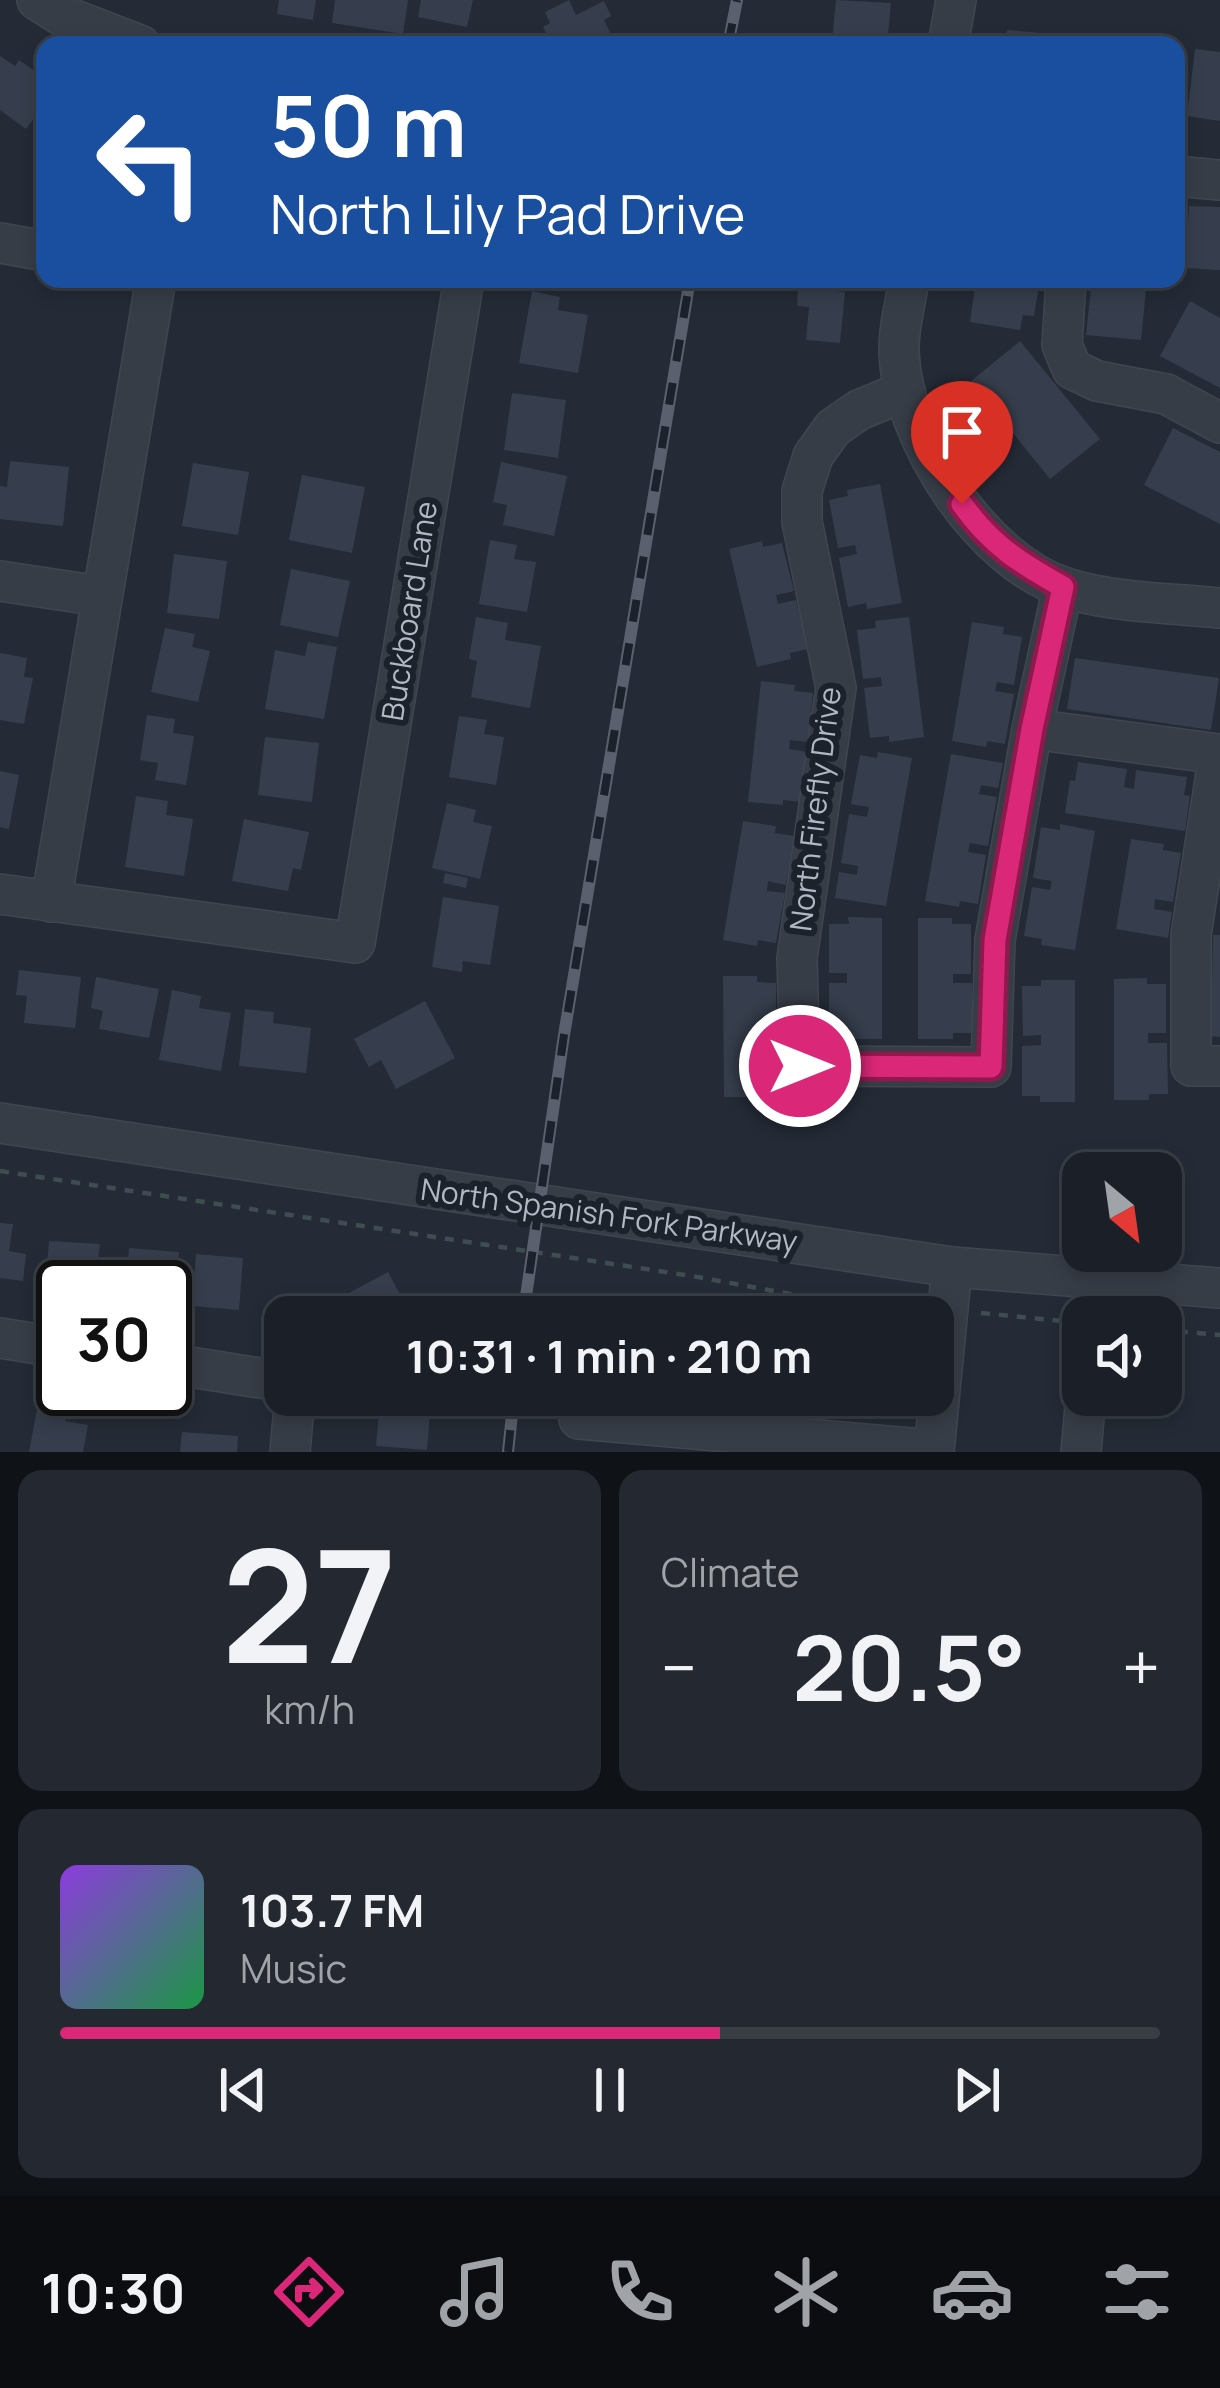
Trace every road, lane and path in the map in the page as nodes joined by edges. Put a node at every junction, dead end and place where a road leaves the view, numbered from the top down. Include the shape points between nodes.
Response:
1 (37, 0) edge
2 (956, 0) edge
3 (116, 36) edge
4 (950, 36) edge
5 (1185, 177) edge
6 (1220, 180) edge
7 (0, 243) edge
8 (36, 249) edge
9 (154, 288) edge
10 (463, 288) edge
11 (909, 288) edge
12 (1065, 288) edge
13 (905, 391) junction
14 (1220, 423) edge
15 (0, 581) edge
16 (1063, 587) junction
17 (100, 596) junction
18 (1220, 608) edge
19 (1032, 729) junction
20 (1219, 754) edge
21 (0, 894) edge
22 (51, 902) junction
23 (1206, 1066) edge
24 (0, 1124) edge
25 (0, 1171) edge
26 (952, 1267) junction
27 (1220, 1288) edge
28 (802, 1296) edge
29 (983, 1313) dead end
30 (1062, 1320) edge
31 (1182, 1332) edge
32 (1220, 1335) edge
33 (0, 1338) edge
34 (36, 1344) edge
35 (192, 1368) edge
36 (264, 1379) edge
37 (293, 1416) edge
38 (1084, 1416) edge
39 (579, 1419) dead end
40 (664, 1439) edge
41 (792, 1445) edge
42 (934, 1451) edge
43 (290, 1452) edge
44 (1081, 1452) edge

1 - 3 street
2 - 4 street
5 - 6 street
7 - 8 street
9 - 17 street
10 - 22 street, Buckboard Lane via 355,943
11 - 13 street via 899,350
12 - 14 street via 1062,345 1072,369 1166,394
13 - 16 street via 940,472 984,536
13 - 19 street, North Firefly Drive via 833,428 802,491 836,688 797,958 800,1066 991,1067 995,940
15 - 17 street
16 - 18 street
16 - 19 street
17 - 22 street
19 - 20 street
20 - 23 street via 1190,935
21 - 22 street
24 - 26 street, North Spanish Fork Parkway
25 - 28 path
26 - 27 street, North Spanish Fork Parkway
26 - 42 street
29 - 30 path
31 - 32 path
33 - 34 street
35 - 36 street
37 - 43 street
38 - 44 street
39 - 40 street
40 - 41 street
41 - 42 street

